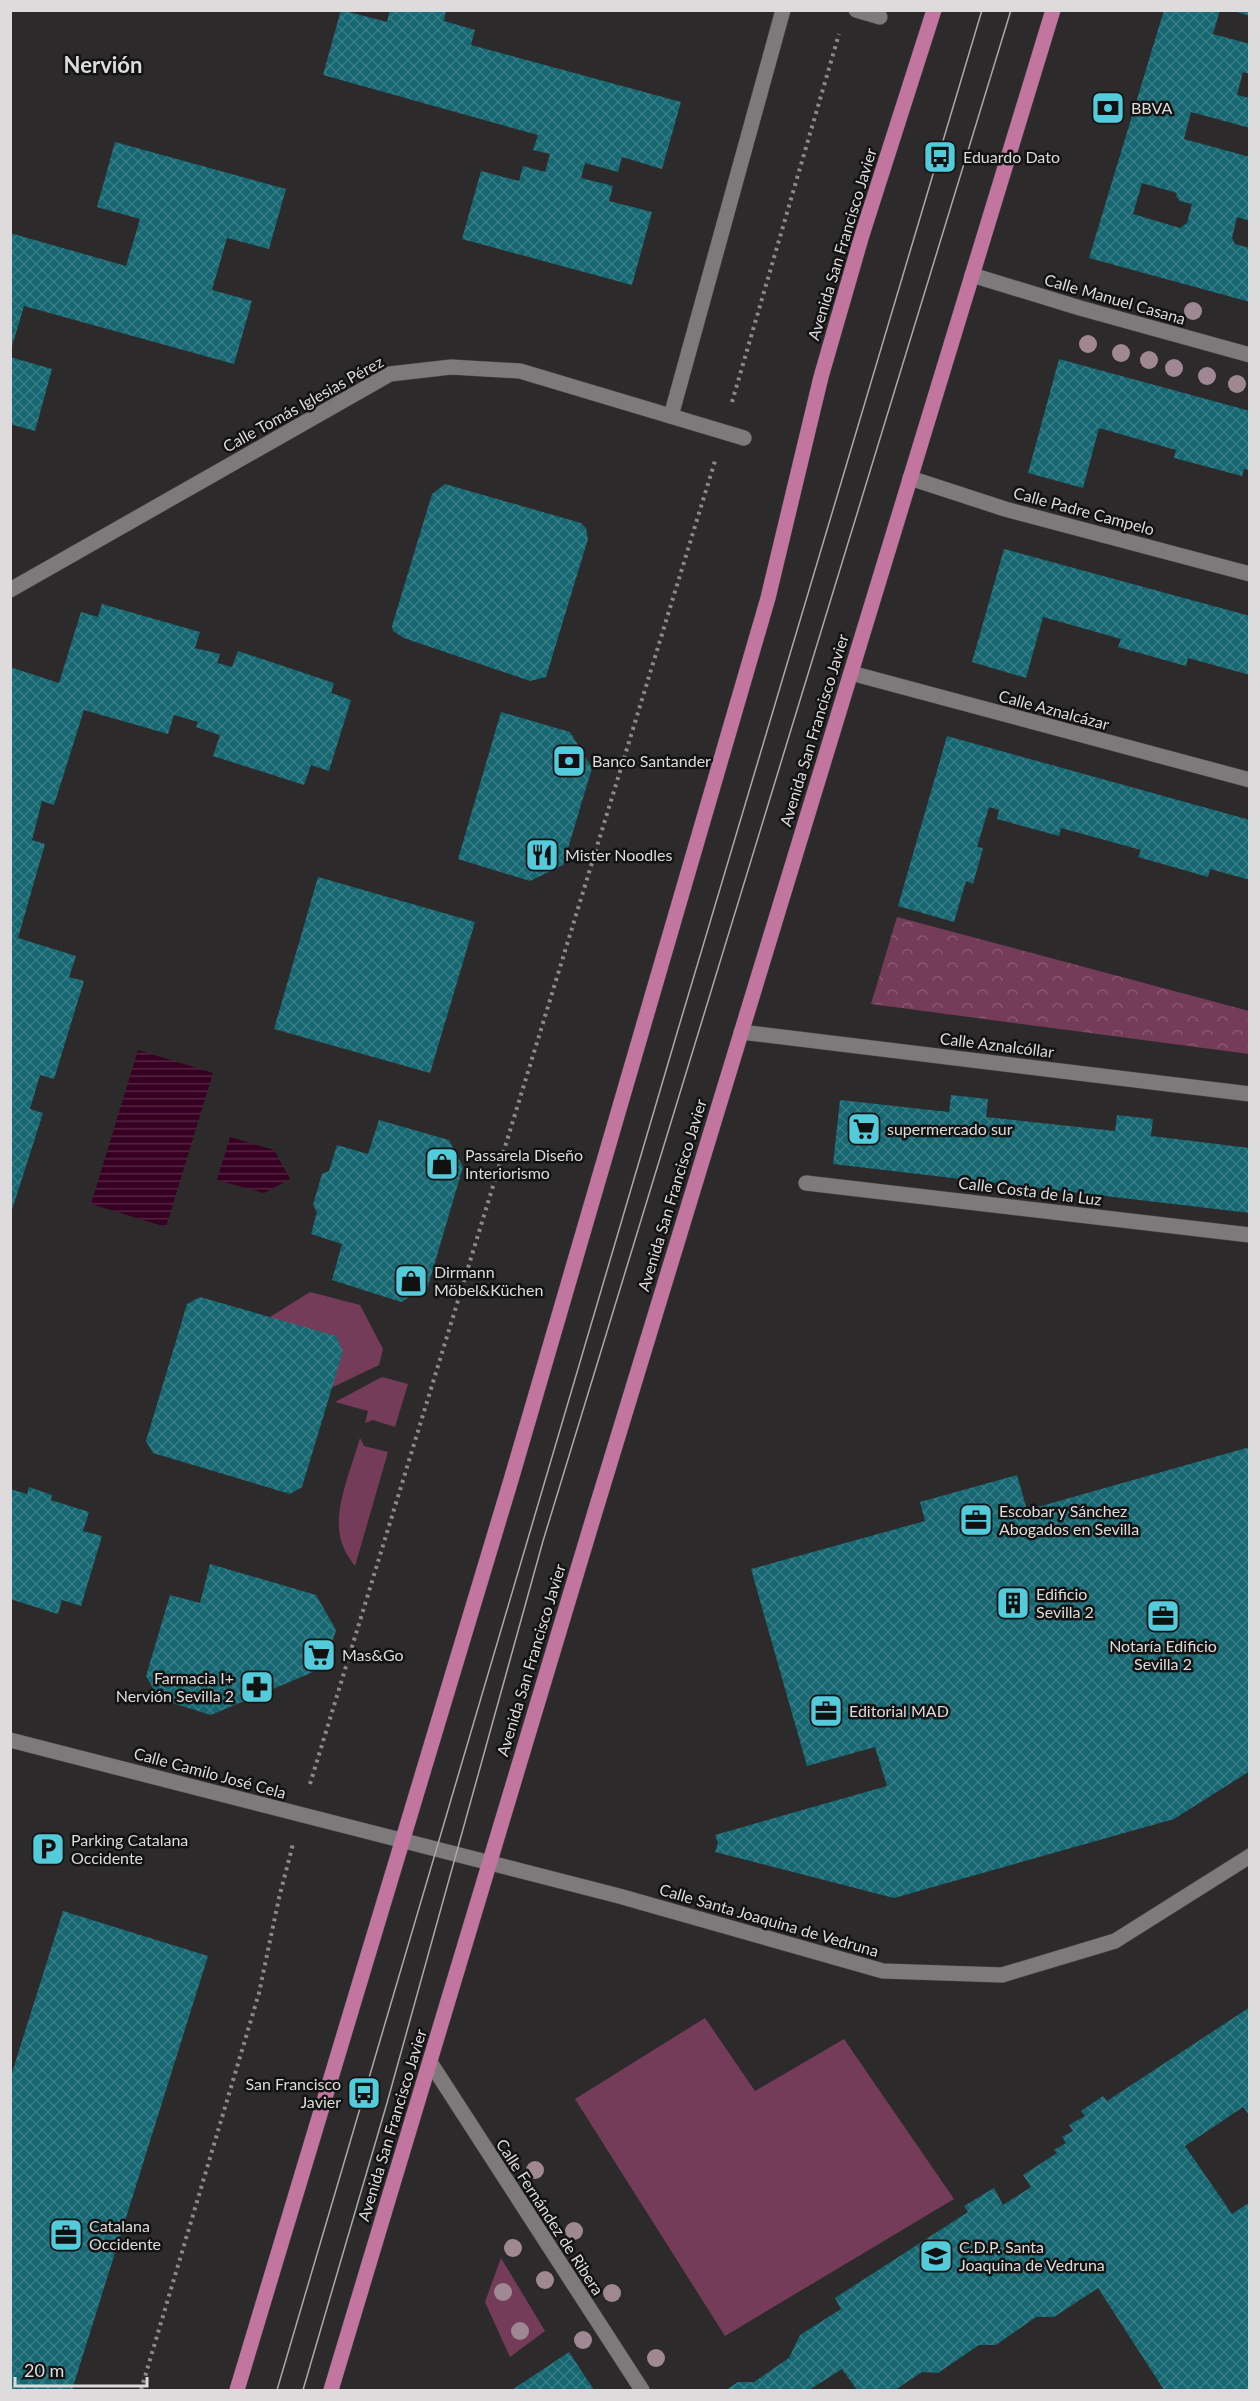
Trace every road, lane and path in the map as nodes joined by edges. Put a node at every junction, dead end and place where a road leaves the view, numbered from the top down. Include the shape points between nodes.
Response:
1 (783, 10) edge
2 (856, 10) edge
3 (934, 10) edge
4 (1053, 10) edge
5 (880, 17) dead end
6 (840, 32) dead end
7 (972, 275) junction
8 (1250, 355) edge
9 (730, 408) dead end
10 (671, 416) junction
11 (744, 438) dead end
12 (716, 457) dead end
13 (910, 478) junction
14 (1250, 574) edge
15 (10, 590) edge
16 (851, 673) junction
17 (1250, 780) edge
18 (741, 1032) junction
19 (1250, 1094) edge
20 (806, 1183) dead end
21 (1250, 1235) edge
22 (10, 1740) edge
23 (312, 1775) dead end
24 (401, 1841) junction
25 (1250, 1856) edge
26 (489, 1863) junction
27 (286, 1869) dead end
28 (430, 2062) junction
29 (141, 2391) edge
30 (237, 2391) edge
31 (331, 2391) edge
32 (642, 2391) edge

1 - 10 street
2 - 5 street
3 - 24 main road, Avenida San Francisco Javier via 862,235 821,377 768,598 511,1480
4 - 7 main road, Avenida San Francisco Javier
6 - 9 path
7 - 8 street, Calle Manuel Casana
7 - 13 main road, Avenida San Francisco Javier
10 - 11 street, Calle Tomás Iglesias Pérez
10 - 15 street, Calle Tomás Iglesias Pérez via 520,370 452,367 390,374
12 - 23 path
13 - 14 street, Calle Padre Campelo via 1005,509
13 - 16 main road, Avenida San Francisco Javier
16 - 17 street, Calle Aznalcázar
16 - 18 main road, Avenida San Francisco Javier
18 - 19 street, Calle Aznalcóllar
18 - 26 main road, Avenida San Francisco Javier
20 - 21 street, Calle Costa de la Luz
22 - 24 street, Calle Camilo José Cela
24 - 26 street, Calle Santa Joaquina de Vedruna
24 - 30 main road, Avenida San Francisco Javier
25 - 26 street, Calle Santa Joaquina de Vedruna via 1115,1941 1002,1975 883,1971
26 - 28 main road, Avenida San Francisco Javier
27 - 29 path via 260,1993
28 - 31 main road, Avenida San Francisco Javier
28 - 32 street, Calle Fernández de Ribera

